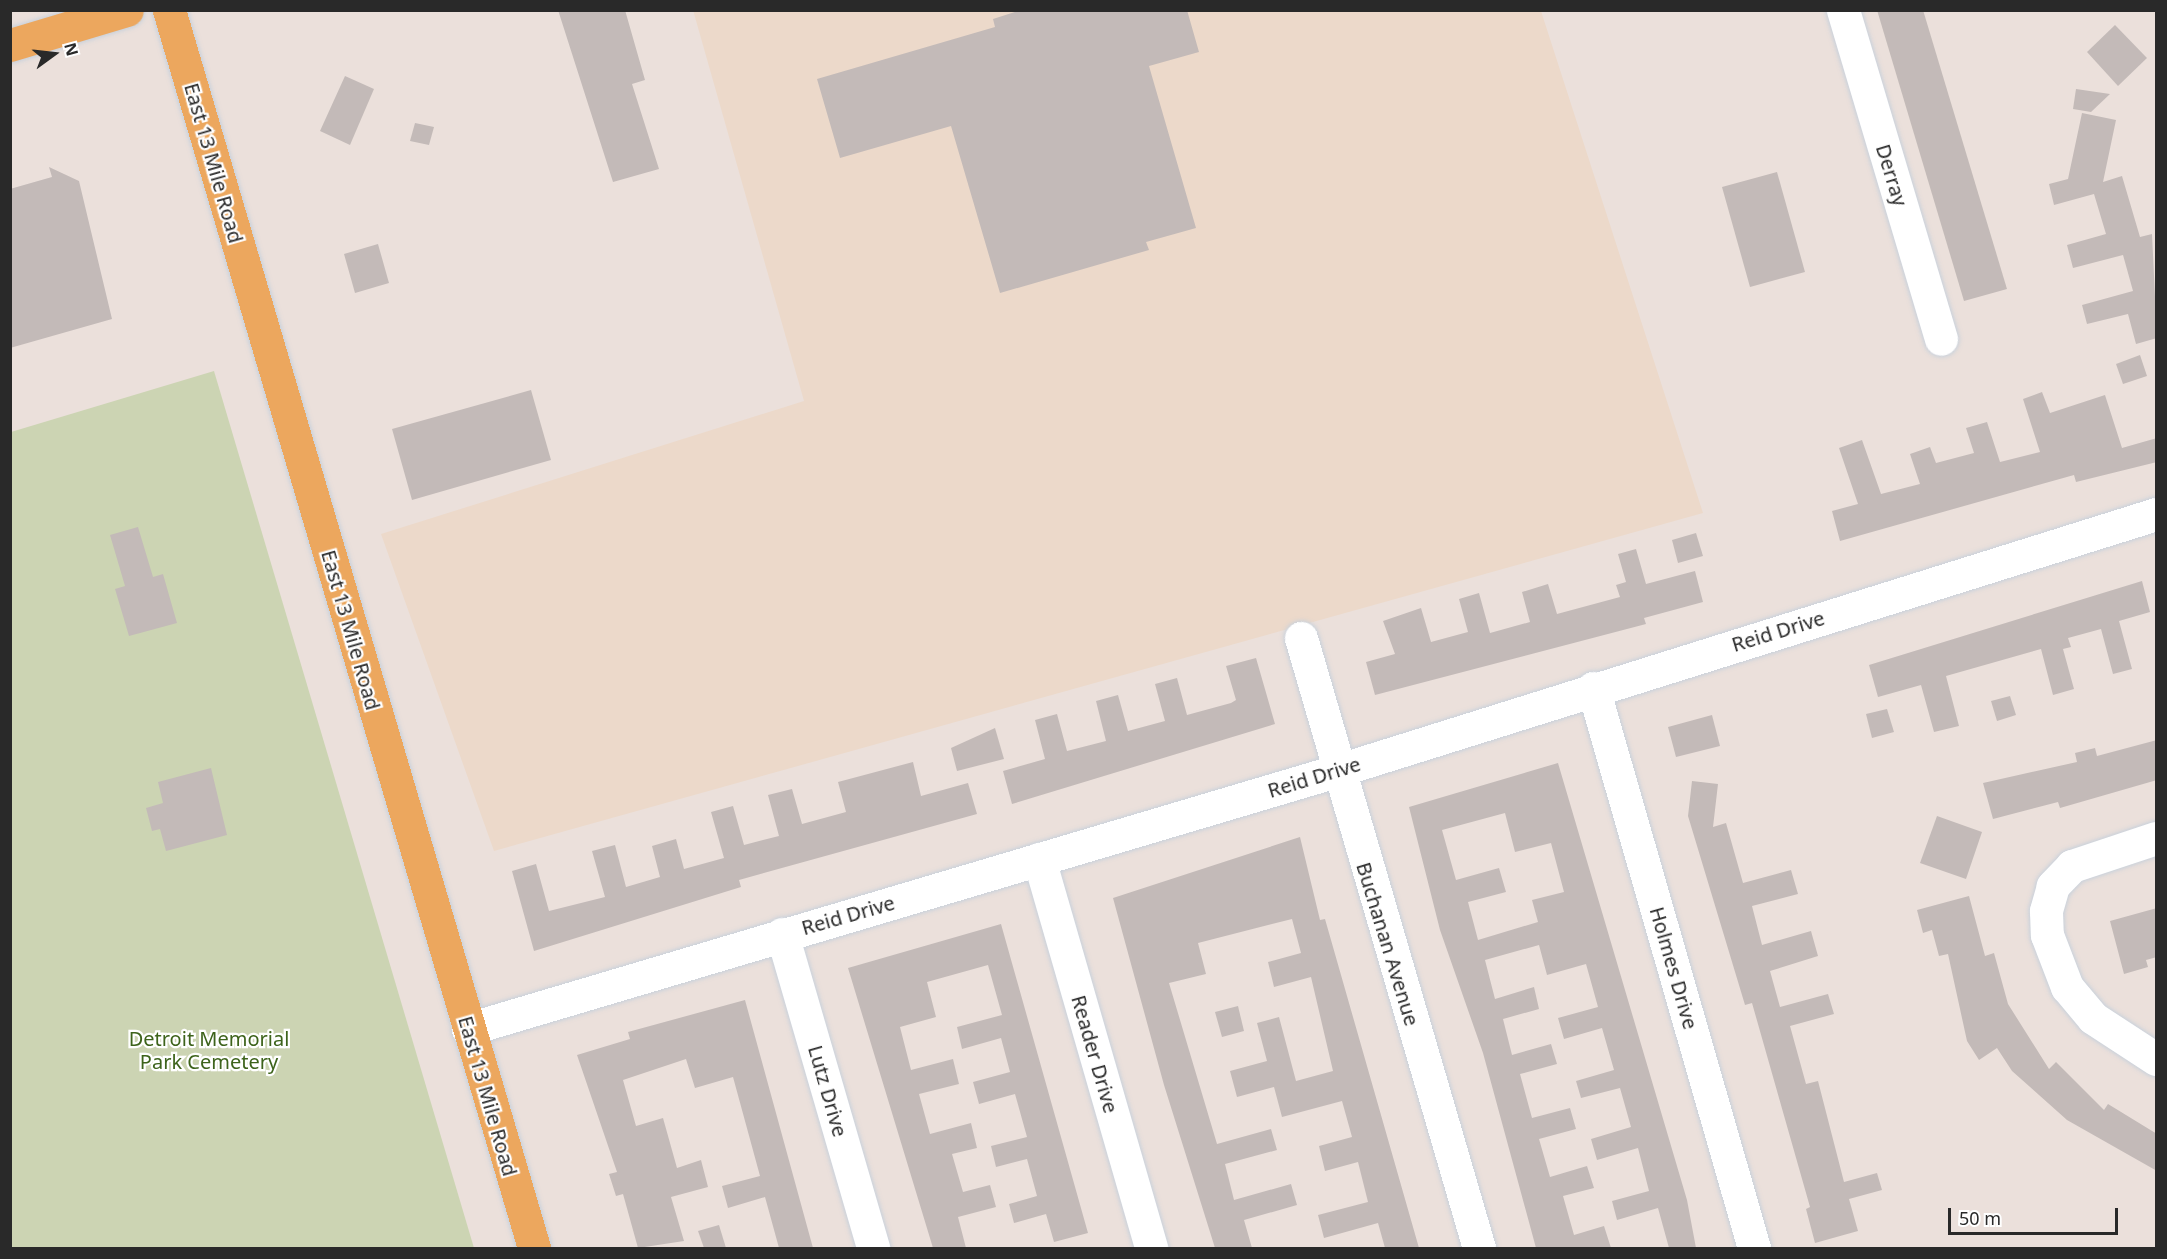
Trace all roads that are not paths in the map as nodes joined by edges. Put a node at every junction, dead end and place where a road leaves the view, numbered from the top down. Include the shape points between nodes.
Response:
1 (127, 10) edge
2 (169, 10) edge
3 (1843, 10) edge
4 (10, 45) edge
5 (1941, 339) dead end
6 (2157, 514) edge
7 (1301, 638) dead end
8 (1593, 688) junction
9 (1336, 771) junction
10 (2157, 838) edge
11 (1039, 859) junction
12 (782, 934) junction
13 (468, 1029) junction
14 (2157, 1059) edge
15 (534, 1248) edge
16 (873, 1248) edge
17 (1151, 1248) edge
18 (1479, 1248) edge
19 (1754, 1248) edge

1 - 4 main road
2 - 13 main road, East 13 Mile Road
3 - 5 street, Derray
6 - 8 street, Reid Drive
7 - 9 street, Buchanan Avenue
8 - 9 street, Reid Drive
8 - 19 street, Holmes Drive
9 - 11 street, Reid Drive
9 - 18 street, Buchanan Avenue
10 - 14 street via 2073,866 2053,886 2046,910 2055,962 2093,1018
11 - 12 street, Reid Drive
11 - 17 street, Reader Drive
12 - 13 street, Reid Drive
12 - 16 street, Lutz Drive
13 - 15 main road, East 13 Mile Road

